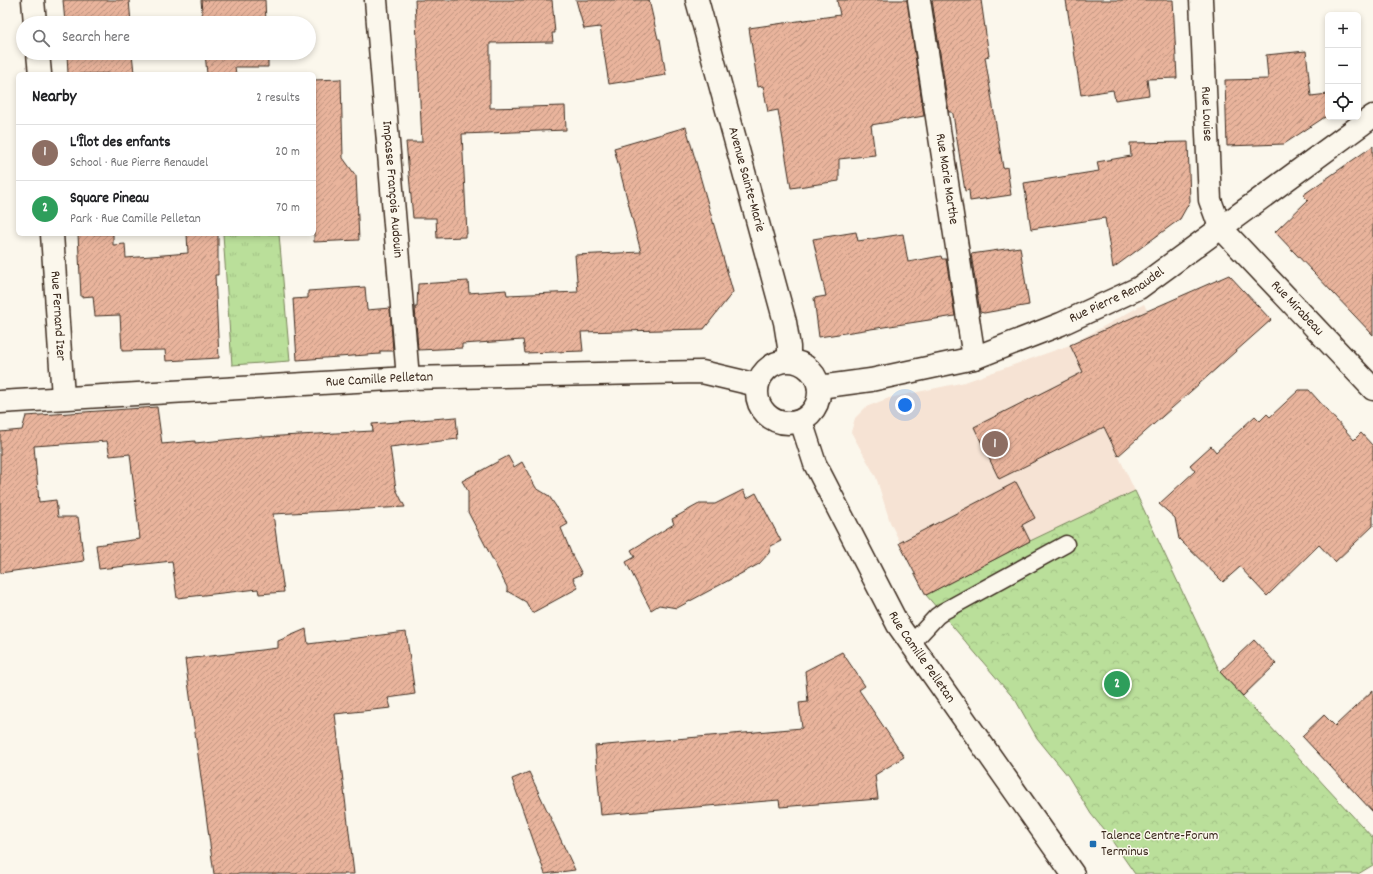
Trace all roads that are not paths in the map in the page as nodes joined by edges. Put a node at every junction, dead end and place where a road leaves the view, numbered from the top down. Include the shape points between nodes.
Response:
1 (33, 0) edge
2 (376, 0) edge
3 (697, 0) edge
4 (918, 0) edge
5 (1201, 0) edge
6 (34, 16) edge
7 (39, 60) edge
8 (40, 72) edge
9 (1373, 116) edge
10 (1220, 227) junction
11 (52, 236) edge
12 (974, 358) junction
13 (789, 360) junction
14 (408, 378) junction
15 (757, 384) junction
16 (819, 387) junction
17 (1373, 389) edge
18 (63, 397) junction
19 (0, 402) edge
20 (801, 421) junction
21 (1066, 544) dead end
22 (911, 644) junction
23 (1073, 874) edge

1 - 6 street
2 - 14 street, Impasse François Audouin
3 - 13 street, Avenue Sainte-Marie via 785,322
4 - 12 street, Rue Marie Marthe
5 - 10 street, Rue Louise via 1210,200
7 - 8 street
9 - 10 street, Rue Pierre Renaudel
10 - 12 street, Rue Pierre Renaudel via 1139,288 1061,324
10 - 17 street, Rue Mirabeau
11 - 18 street, Rue Fernand Izer
12 - 16 street, Rue Pierre Renaudel via 871,380
13 - 15 street via 769,367
13 - 16 street via 800,362 809,369 816,377
14 - 15 street, Rue Camille Pelletan via 702,372
14 - 18 street, Rue Camille Pelletan
15 - 20 street via 756,394 764,413 781,423
16 - 20 street via 816,408 810,416
18 - 19 street, Rue Camille Pelletan
20 - 22 street, Rue Camille Pelletan via 815,464 898,625
21 - 22 lane via 941,614
22 - 23 street, Rue Camille Pelletan

